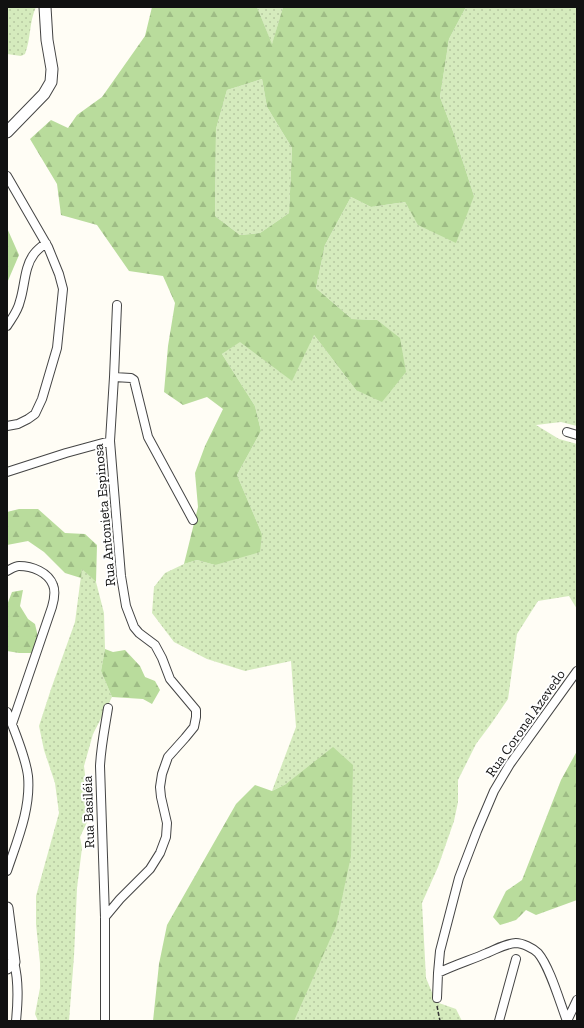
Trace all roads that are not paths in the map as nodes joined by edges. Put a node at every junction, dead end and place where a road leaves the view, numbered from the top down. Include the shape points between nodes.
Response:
1 (45, 7) edge
2 (7, 132) edge
3 (7, 176) edge
4 (46, 243) junction
5 (117, 305) dead end
6 (7, 326) edge
7 (114, 377) junction
8 (7, 426) edge
9 (567, 432) dead end
10 (577, 435) edge
11 (110, 442) junction
12 (7, 472) edge
13 (194, 520) dead end
14 (7, 571) edge
15 (577, 671) edge
16 (108, 708) dead end
17 (7, 712) edge
18 (12, 724) junction
19 (7, 871) edge
20 (7, 908) edge
21 (105, 917) junction
22 (516, 959) dead end
23 (10, 965) edge
24 (438, 972) junction
25 (437, 998) road end
26 (577, 1000) edge
27 (16, 1021) edge
28 (105, 1021) edge
29 (499, 1021) edge
30 (567, 1021) edge

1 - 2 street via 52,69 51,82 44,94
3 - 4 street
4 - 6 street via 30,259 18,309
4 - 8 street via 59,274 62,289 57,348 35,414 18,424
5 - 7 street, Rua Antonieta Espinosa
7 - 11 street, Rua Antonieta Espinosa
7 - 13 street via 134,380 148,437
9 - 10 street
11 - 12 street
11 - 21 street, Rua Antonieta Espinosa via 120,569 126,606 134,627 154,645 170,679 196,710 196,717 194,727 168,757 162,774 160,787 167,823 166,837 160,853 150,869
14 - 18 street via 17,566 32,567 44,573 53,584 54,593 52,607
15 - 24 street, Rua Coronel Azevedo via 510,764 494,791 459,878 440,951
16 - 21 street, Rua Basiléia via 100,766
17 - 18 street
18 - 19 street via 28,775 28,796 23,824
20 - 23 street
21 - 28 street, Rua Basiléia
22 - 29 street
23 - 27 street via 18,982
24 - 25 street, Rua Coronel Azevedo
24 - 30 street via 502,945 518,943 538,953 556,990
26 - 30 street

